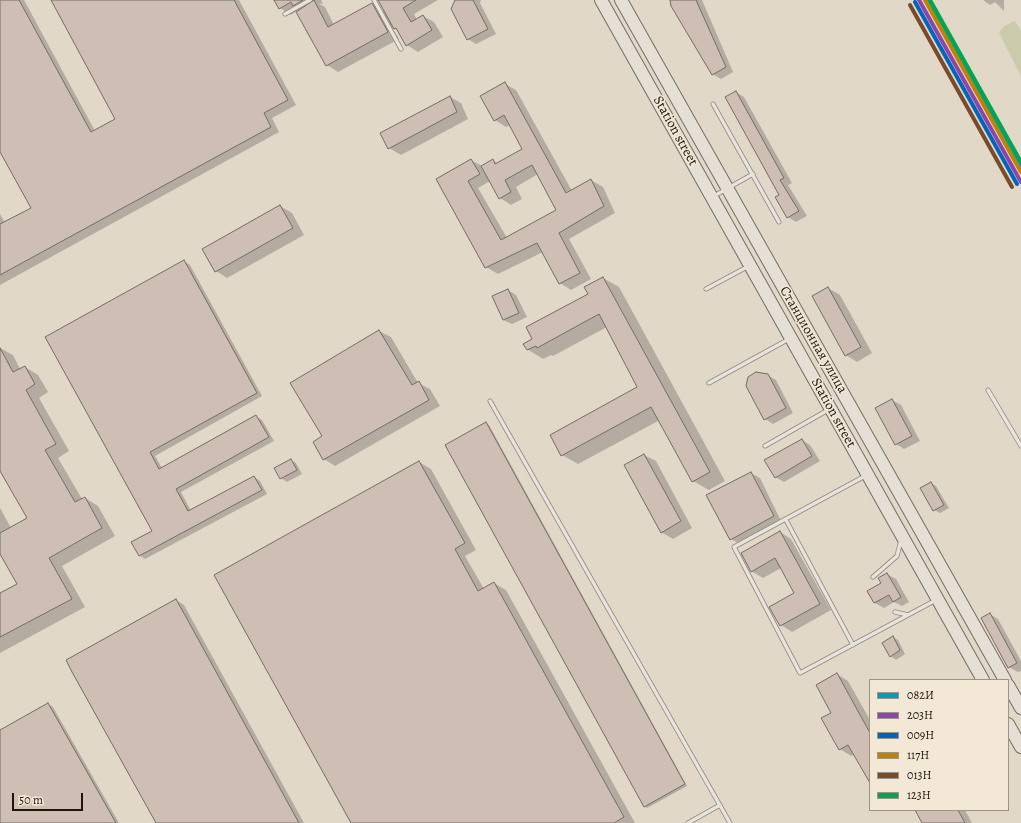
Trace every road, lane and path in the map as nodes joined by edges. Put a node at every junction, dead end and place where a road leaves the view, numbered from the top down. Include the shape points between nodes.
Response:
1 (310, 0) edge
2 (374, 0) edge
3 (601, 0) edge
4 (620, 0) edge
5 (285, 14) dead end
6 (401, 49) dead end
7 (713, 104) dead end
8 (753, 174) junction
9 (727, 189) junction
10 (712, 197) junction
11 (779, 222) dead end
12 (750, 265) junction
13 (706, 289) dead end
14 (792, 338) junction
15 (709, 384) dead end
16 (988, 390) dead end
17 (490, 401) dead end
18 (831, 409) junction
19 (765, 446) dead end
20 (1021, 446) edge
21 (868, 474) junction
22 (786, 520) junction
23 (902, 535) junction
24 (873, 578) dead end
25 (937, 599) junction
26 (895, 612) dead end
27 (908, 615) junction
28 (853, 645) junction
29 (982, 679) edge
30 (1004, 679) edge
31 (1009, 687) edge
32 (1021, 708) edge
33 (1009, 726) edge
34 (1021, 747) edge
35 (720, 805) junction
36 (688, 823) edge
37 (730, 823) edge

1 - 5 lane
2 - 6 lane
3 - 10 main road, Station street
4 - 9 main road, Станционная улица
7 - 8 lane
8 - 9 lane
8 - 11 lane
9 - 10 lane
9 - 30 main road, Станционная улица
10 - 12 main road, Station street
12 - 13 lane
12 - 14 main road, Station street
14 - 15 lane
14 - 18 main road, Station street
16 - 20 lane
17 - 35 lane
18 - 19 lane
18 - 21 main road, Station street
21 - 22 lane
21 - 23 main road, Station street
22 - 28 lane
22 - 28 lane via 734,547 800,673
23 - 24 lane via 897,556
23 - 25 main road, Station street
25 - 27 lane
25 - 29 main road, Station street
26 - 27 lane
27 - 28 lane
31 - 32 main road
33 - 34 main road
35 - 36 lane
35 - 37 lane

